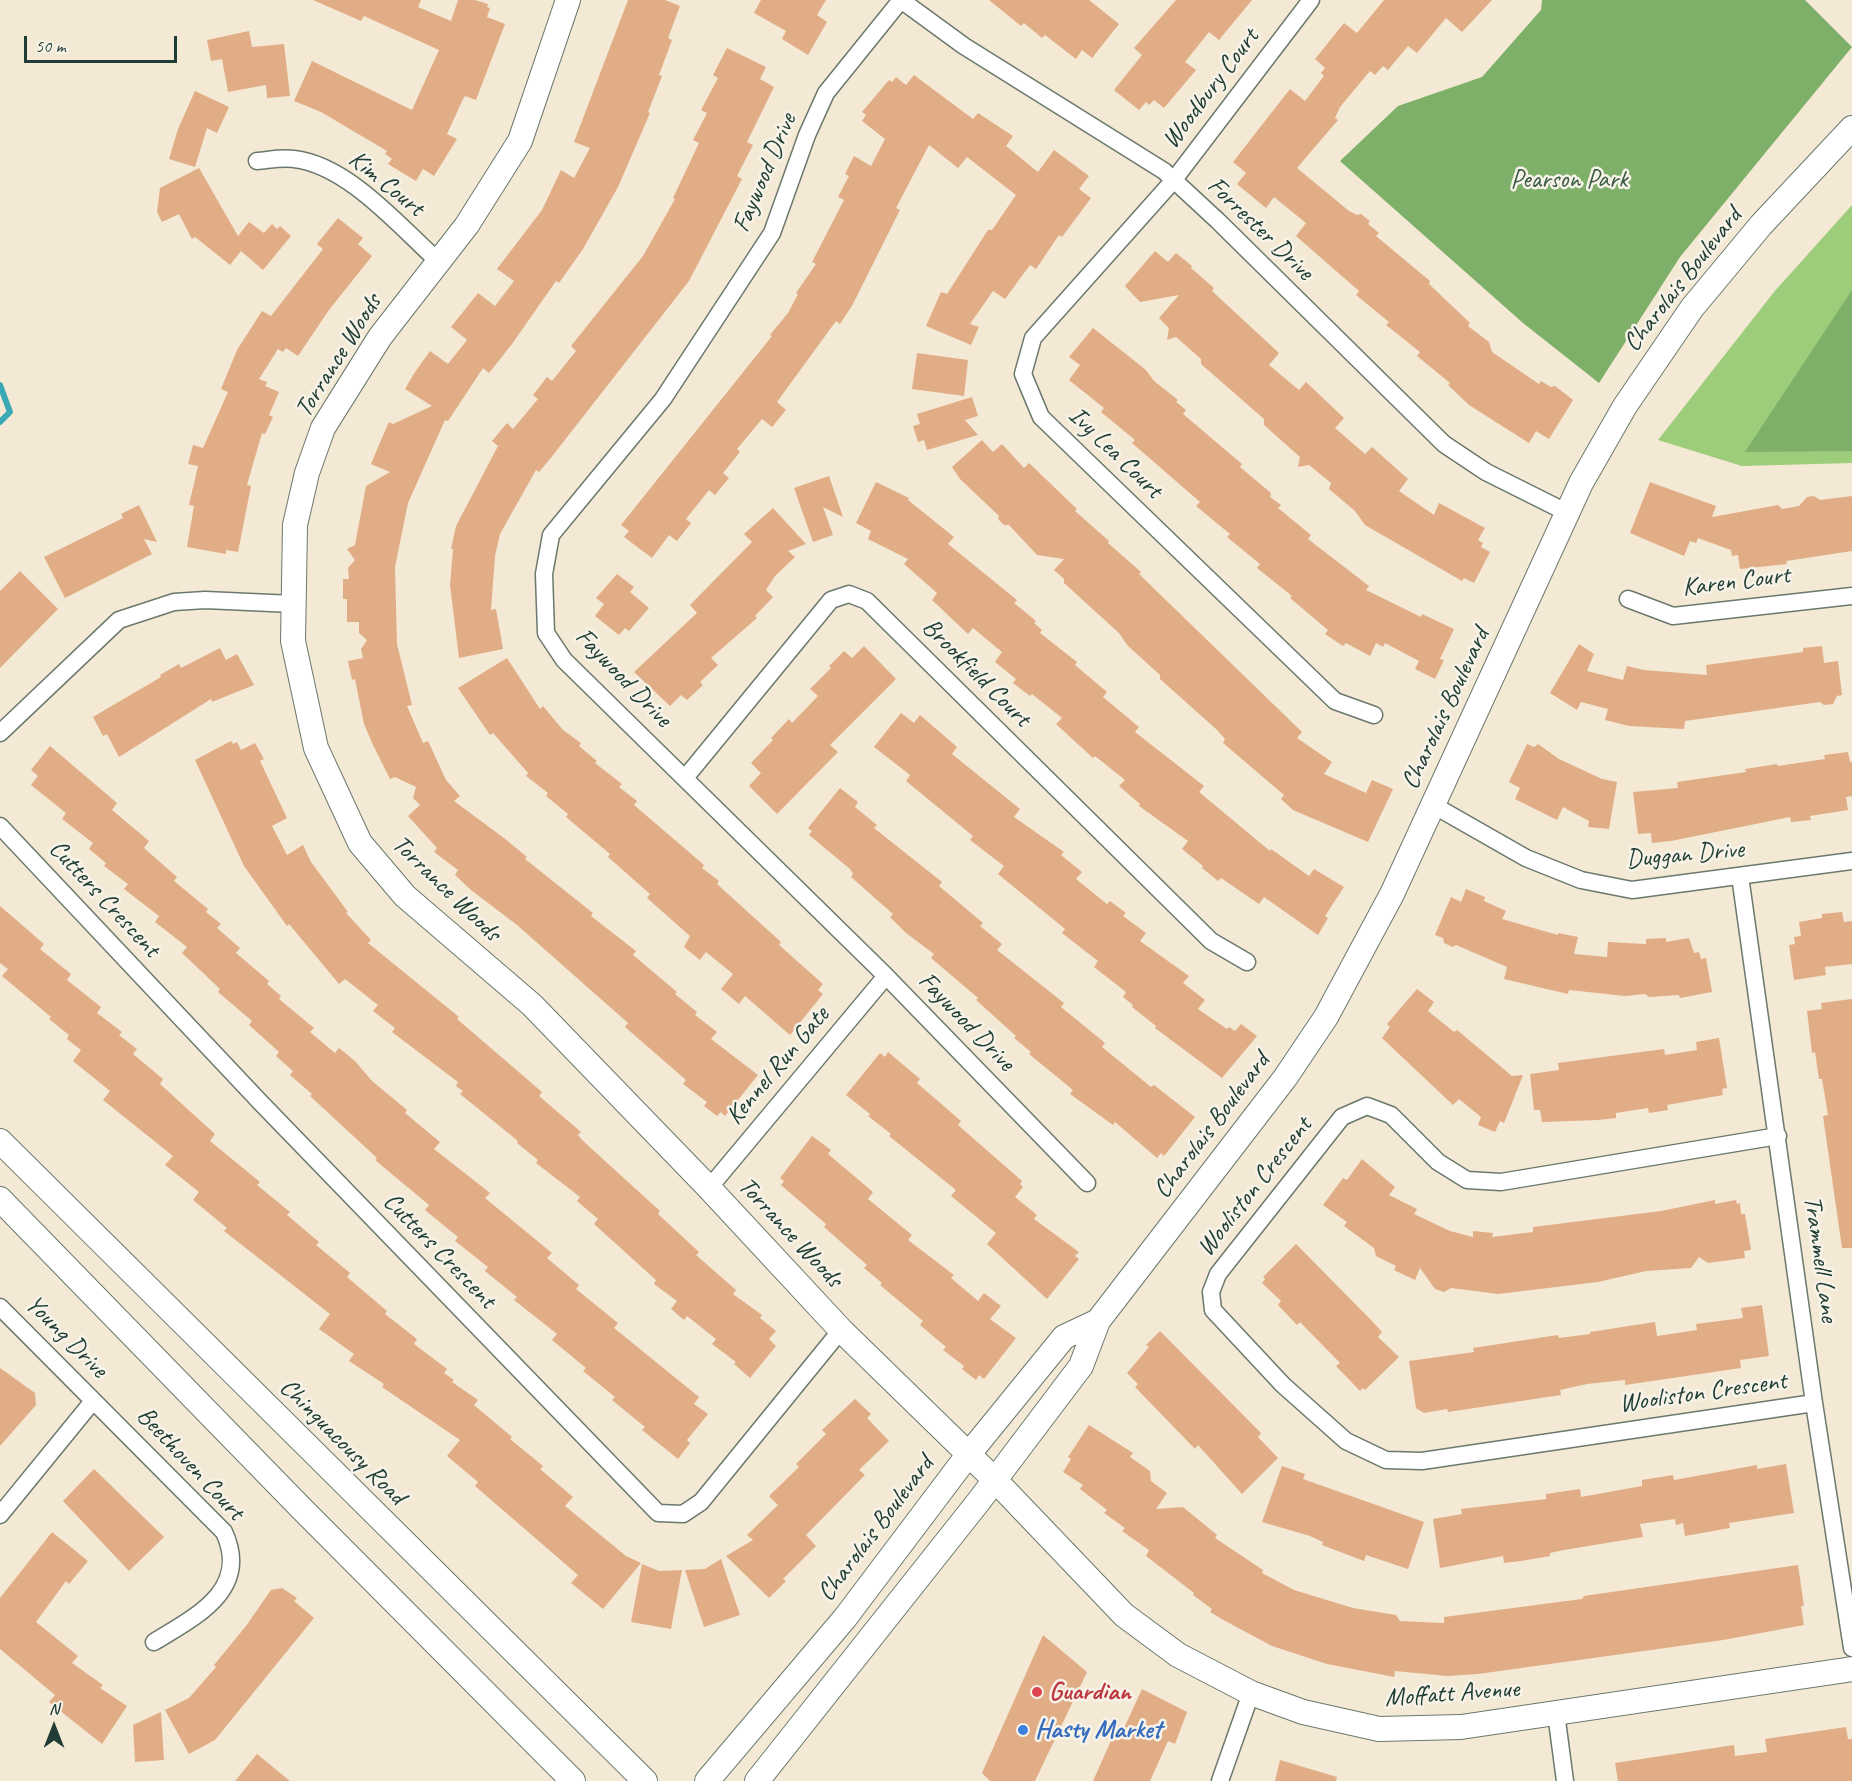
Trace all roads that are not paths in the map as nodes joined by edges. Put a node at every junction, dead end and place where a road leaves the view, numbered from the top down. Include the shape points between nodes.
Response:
1 (568, 0) edge
2 (901, 0) edge
3 (1311, 0) edge
4 (1852, 128) edge
5 (257, 161) dead end
6 (1173, 181) junction
7 (439, 262) junction
8 (1568, 513) junction
9 (1852, 596) edge
10 (1628, 599) dead end
11 (293, 604) junction
12 (1374, 715) dead end
13 (0, 733) edge
14 (685, 778) junction
15 (1432, 805) junction
16 (0, 826) edge
17 (1852, 861) edge
18 (1740, 876) junction
19 (1247, 962) dead end
20 (886, 976) junction
21 (1778, 1136) junction
22 (0, 1141) edge
23 (1087, 1183) dead end
24 (709, 1188) junction
25 (0, 1199) edge
26 (0, 1307) edge
27 (1098, 1321) junction
28 (841, 1330) junction
29 (93, 1401) junction
30 (1814, 1402) junction
31 (969, 1455) junction
32 (995, 1480) junction
33 (0, 1515) edge
34 (154, 1642) dead end
35 (1852, 1648) edge
36 (1852, 1669) edge
37 (1251, 1693) junction
38 (1556, 1713) junction
39 (573, 1781) edge
40 (645, 1781) edge
41 (706, 1781) edge
42 (757, 1781) edge
43 (1220, 1781) edge
44 (1565, 1781) edge

1 - 7 street, Torrance Woods via 520,141
2 - 6 street, Forrester Drive via 964,46 1164,171
2 - 14 street, Faywood Drive via 826,93 772,233 663,399 551,535 544,574 546,633 564,660
3 - 6 street, Woodbury Court
4 - 8 street, Charolais Boulevard via 1761,225 1692,308 1625,406
5 - 7 street, Kim Court via 294,159 327,168 352,184
6 - 8 street, Forrester Drive via 1444,444 1486,472
6 - 12 street, Ivy Lea Court via 1033,338 1023,374 1041,417 1049,425 1335,701
7 - 11 street, Torrance Woods via 380,337 324,428 295,525
8 - 15 street, Charolais Boulevard
9 - 10 street, Karen Court via 1673,616
11 - 13 street via 174,602 119,620
11 - 24 street, Torrance Woods via 293,641 316,748 360,843 405,896 532,1005
14 - 19 street, Brookfield Court via 831,600 849,594 867,601 1211,941
14 - 20 street, Faywood Drive
15 - 18 street, Duggan Drive via 1526,858 1581,880 1632,890
15 - 27 street, Charolais Boulevard via 1392,894 1326,1017 1285,1078
16 - 28 street, Cutters Crescent via 658,1514 683,1514 701,1502
17 - 18 street, Duggan Drive
18 - 21 street, Trammell Lane
20 - 23 street, Faywood Drive
20 - 24 street, Kennel Run Gate
21 - 30 street, Trammell Lane
21 - 30 street, Wooliston Crescent via 1500,1182 1467,1180 1438,1162 1391,1115 1367,1106 1342,1117 1218,1274 1211,1292 1213,1310 1283,1385 1346,1441 1386,1460 1422,1461
22 - 40 street, Chinguacousy Road
24 - 28 street, Torrance Woods
25 - 39 street
26 - 29 street, Young Drive
27 - 31 street, Charolais Boulevard via 1064,1337
27 - 32 street, Charolais Boulevard via 1081,1366
28 - 31 street, Torrance Woods
29 - 33 street, Young Drive
29 - 34 street, Beethoven Court via 224,1532 230,1545 230,1576 222,1591 204,1611
30 - 35 street, Trammell Lane
31 - 32 street, Torrance Woods
31 - 41 street, Charolais Boulevard via 845,1618
32 - 37 street, Moffatt Avenue via 1124,1615 1178,1656
32 - 42 street, Charolais Boulevard
36 - 38 street, Moffatt Avenue
37 - 38 street, Moffatt Avenue via 1303,1712 1379,1729 1461,1727
37 - 43 street
38 - 44 street

